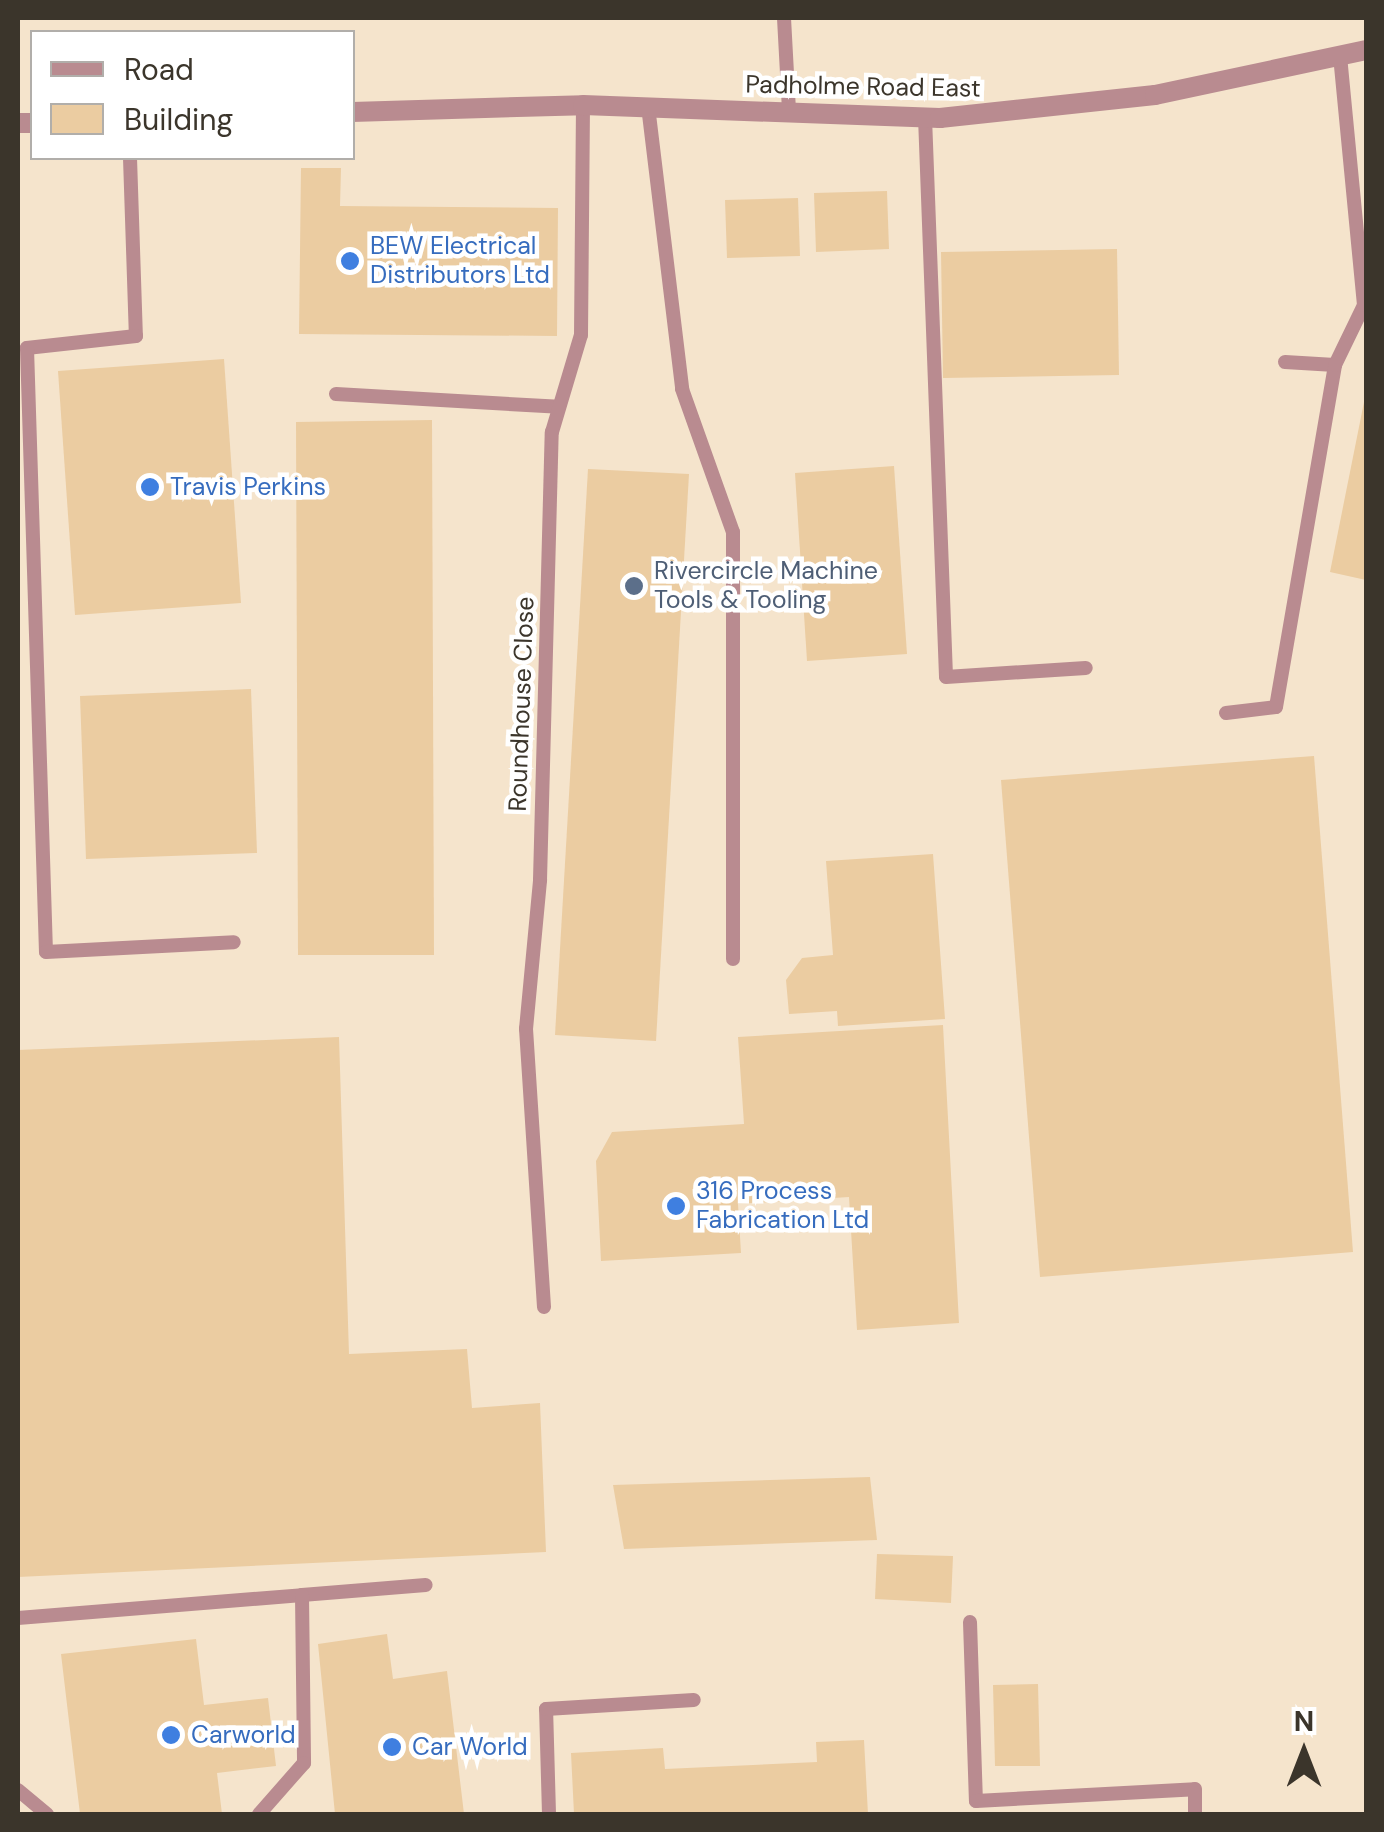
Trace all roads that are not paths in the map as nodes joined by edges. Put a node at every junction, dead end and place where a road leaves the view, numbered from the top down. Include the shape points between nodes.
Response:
1 (784, 18) edge
2 (1366, 50) edge
3 (1340, 56) junction
4 (583, 105) junction
5 (648, 106) junction
6 (355, 112) edge
7 (788, 112) junction
8 (925, 117) junction
9 (130, 160) edge
10 (1284, 362) dead end
11 (1334, 364) junction
12 (336, 394) dead end
13 (559, 407) junction
14 (1086, 668) dead end
15 (1226, 713) dead end
16 (234, 942) dead end
17 (733, 959) dead end
18 (544, 1306) dead end
19 (426, 1584) dead end
20 (302, 1595) junction
21 (18, 1618) edge
22 (970, 1622) dead end
23 (694, 1700) dead end
24 (18, 1790) edge
25 (47, 1814) edge
26 (259, 1814) edge
27 (549, 1814) edge
28 (1195, 1814) edge

1 - 7 lane
2 - 3 street, Padholme Road East
3 - 8 street, Padholme Road East via 1155,95
3 - 11 lane via 1364,305
4 - 5 street, Padholme Road East
4 - 6 street, Padholme Road East
4 - 13 lane, Roundhouse Close via 581,335
5 - 7 street, Padholme Road East
5 - 17 lane via 682,389 733,532
7 - 8 street, Padholme Road East
8 - 14 lane via 946,677
9 - 16 lane via 136,336 27,348 46,952
10 - 11 lane
11 - 15 lane via 1276,706
12 - 13 lane
13 - 18 lane, Roundhouse Close via 526,1028
19 - 20 lane
20 - 21 lane
20 - 26 lane via 304,1763
22 - 28 lane via 976,1801 1195,1790
23 - 27 lane via 546,1709
24 - 25 lane

